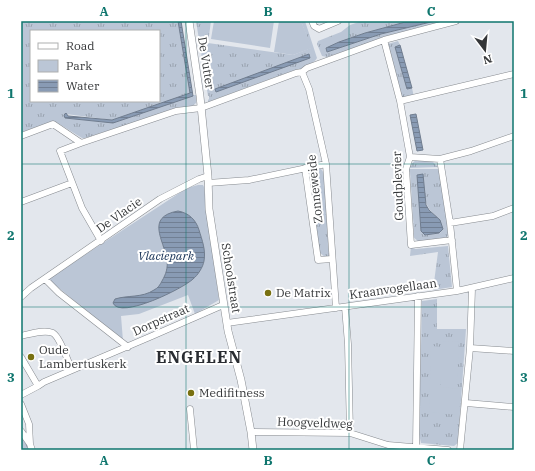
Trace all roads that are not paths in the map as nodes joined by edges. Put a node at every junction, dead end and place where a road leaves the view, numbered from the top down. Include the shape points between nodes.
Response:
1 (189, 21) edge
2 (312, 21) edge
3 (338, 21) edge
4 (456, 21) edge
5 (384, 40) junction
6 (302, 72) junction
7 (514, 74) edge
8 (400, 101) junction
9 (201, 108) junction
10 (21, 136) edge
11 (514, 136) edge
12 (81, 143) junction
13 (410, 156) junction
14 (440, 159) junction
15 (326, 164) junction
16 (305, 168) junction
17 (208, 180) junction
18 (72, 183) junction
19 (21, 202) edge
20 (514, 208) edge
21 (450, 223) junction
22 (452, 240) junction
23 (101, 241) junction
24 (332, 259) junction
25 (46, 278) junction
26 (514, 278) edge
27 (472, 289) junction
28 (457, 291) junction
29 (418, 296) junction
30 (21, 297) edge
31 (223, 304) junction
32 (345, 307) junction
33 (336, 308) junction
34 (227, 323) junction
35 (21, 336) edge
36 (128, 347) junction
37 (470, 348) junction
38 (514, 352) edge
39 (21, 357) edge
40 (72, 370) junction
41 (38, 386) junction
42 (21, 395) edge
43 (466, 403) junction
44 (21, 404) edge
45 (514, 408) edge
46 (190, 409) dead end
47 (21, 431) edge
48 (251, 432) junction
49 (350, 433) junction
50 (31, 447) edge
51 (416, 447) junction
52 (388, 448) edge
53 (194, 450) edge
54 (253, 450) edge
55 (448, 450) edge
56 (460, 450) edge

1 - 9 street, De Vutter
2 - 3 street via 319,29
4 - 5 street
5 - 6 street via 314,65
5 - 8 street, Goudplevier
6 - 9 street
6 - 15 street, Zonneweide via 309,88
7 - 8 street
8 - 13 street, Goudplevier
9 - 12 street via 176,111
9 - 17 street, Schoolstraat
10 - 12 street via 53,124
11 - 14 street
12 - 18 street via 60,152
13 - 14 street
13 - 22 street, Goudplevier via 406,169 411,245
14 - 21 street
15 - 16 street, De Vlacie
15 - 24 street, Zonneweide
16 - 17 street, De Vlacie via 249,180
16 - 24 street, Zonneweide via 318,260
17 - 23 street, De Vlacie via 199,179 160,199
17 - 31 street, Schoolstraat via 209,209
18 - 19 street
18 - 23 street via 82,208
20 - 21 street via 493,216
21 - 22 street
22 - 28 street
23 - 25 street, De Vlacie
24 - 33 street, Zonneweide
25 - 30 street, De Vlacie
25 - 36 street via 59,293
26 - 27 street, Kraanvogellaan
27 - 28 street, Kraanvogellaan
27 - 37 street
28 - 29 street, Kraanvogellaan
29 - 32 street, Kraanvogellaan
29 - 51 street
31 - 34 street, Schoolstraat
31 - 36 street, Dorpstraat
32 - 33 street, Kraanvogellaan
32 - 49 street
33 - 34 street, Kraanvogellaan
34 - 48 street, Schoolstraat
35 - 40 street via 52,333 57,337
36 - 40 street, Dorpstraat
37 - 38 street
37 - 43 street
39 - 41 street
40 - 41 street, Dorpstraat
41 - 42 street, Dorpstraat
43 - 45 street
43 - 56 street
44 - 50 street via 29,424
46 - 53 street
47 - 50 street
48 - 49 street, Hoogveldweg
48 - 54 street, Schoolstraat
49 - 52 street, Hoogveldweg
51 - 52 street, Hoogveldweg
51 - 55 street, Hoogveldweg

